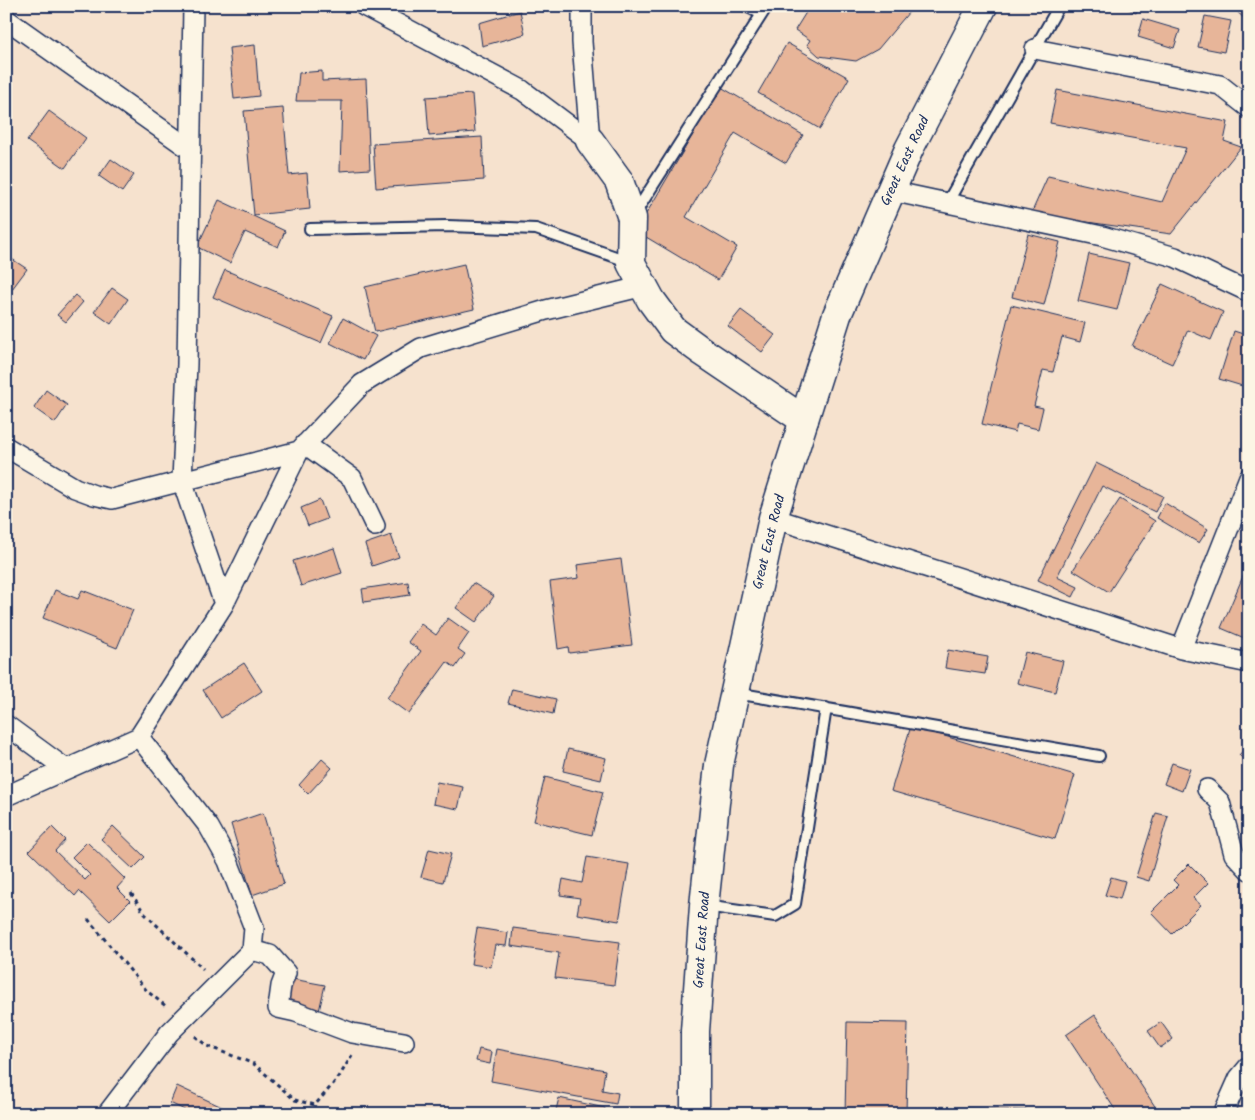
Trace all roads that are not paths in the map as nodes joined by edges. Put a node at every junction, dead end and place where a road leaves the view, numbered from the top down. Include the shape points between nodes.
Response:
1 (193, 6) edge
2 (364, 6) edge
3 (582, 6) edge
4 (746, 6) edge
5 (983, 6) edge
6 (1059, 6) edge
7 (765, 10) edge
8 (6, 20) edge
9 (1035, 49) junction
10 (1249, 108) edge
11 (590, 141) junction
12 (191, 150) junction
13 (891, 191) junction
14 (947, 203) junction
15 (632, 218) junction
16 (310, 229) dead end
17 (637, 274) junction
18 (1249, 292) edge
19 (804, 420) junction
20 (302, 447) junction
21 (6, 448) edge
22 (1249, 477) edge
23 (182, 481) junction
24 (773, 518) junction
25 (375, 526) dead end
26 (224, 604) junction
27 (1181, 649) junction
28 (1249, 663) edge
29 (735, 693) junction
30 (826, 708) junction
31 (6, 726) edge
32 (139, 737) junction
33 (1099, 756) dead end
34 (66, 770) junction
35 (1207, 788) dead end
36 (6, 796) edge
37 (1249, 870) edge
38 (704, 906) junction
39 (252, 950) junction
40 (404, 1042) dead end
41 (1249, 1066) edge
42 (107, 1114) edge
43 (695, 1114) edge
44 (1223, 1114) edge

1 - 12 street
2 - 11 street via 522,90
3 - 11 street
4 - 7 lane
5 - 13 main road, Great East Road via 909,149
6 - 9 lane
7 - 15 lane
8 - 12 street
9 - 10 street via 1220,85
9 - 14 lane
11 - 15 main road via 620,180
12 - 23 street
13 - 14 street
13 - 19 main road, Great East Road via 837,314
14 - 18 street via 1102,236 1175,257
15 - 17 main road
16 - 17 lane via 447,226 536,230
17 - 19 main road via 673,330
17 - 20 street via 546,310 421,348 362,384
19 - 24 main road, Great East Road
20 - 23 street
20 - 25 street via 352,478
20 - 26 street
21 - 23 street via 75,488 112,499
22 - 27 street
23 - 26 street
24 - 27 street
24 - 29 main road, Great East Road
26 - 32 street
27 - 28 street
29 - 30 lane
29 - 38 main road, Great East Road via 719,765
30 - 33 lane
30 - 38 lane via 796,904 775,916
31 - 34 street
32 - 34 street
32 - 39 street via 209,826 228,861 254,928
34 - 36 street
35 - 37 street via 1220,802 1234,854
38 - 43 main road, Great East Road via 695,1031
39 - 40 street via 270,955 286,973 278,1008 352,1033
39 - 42 street via 170,1033
41 - 44 street

